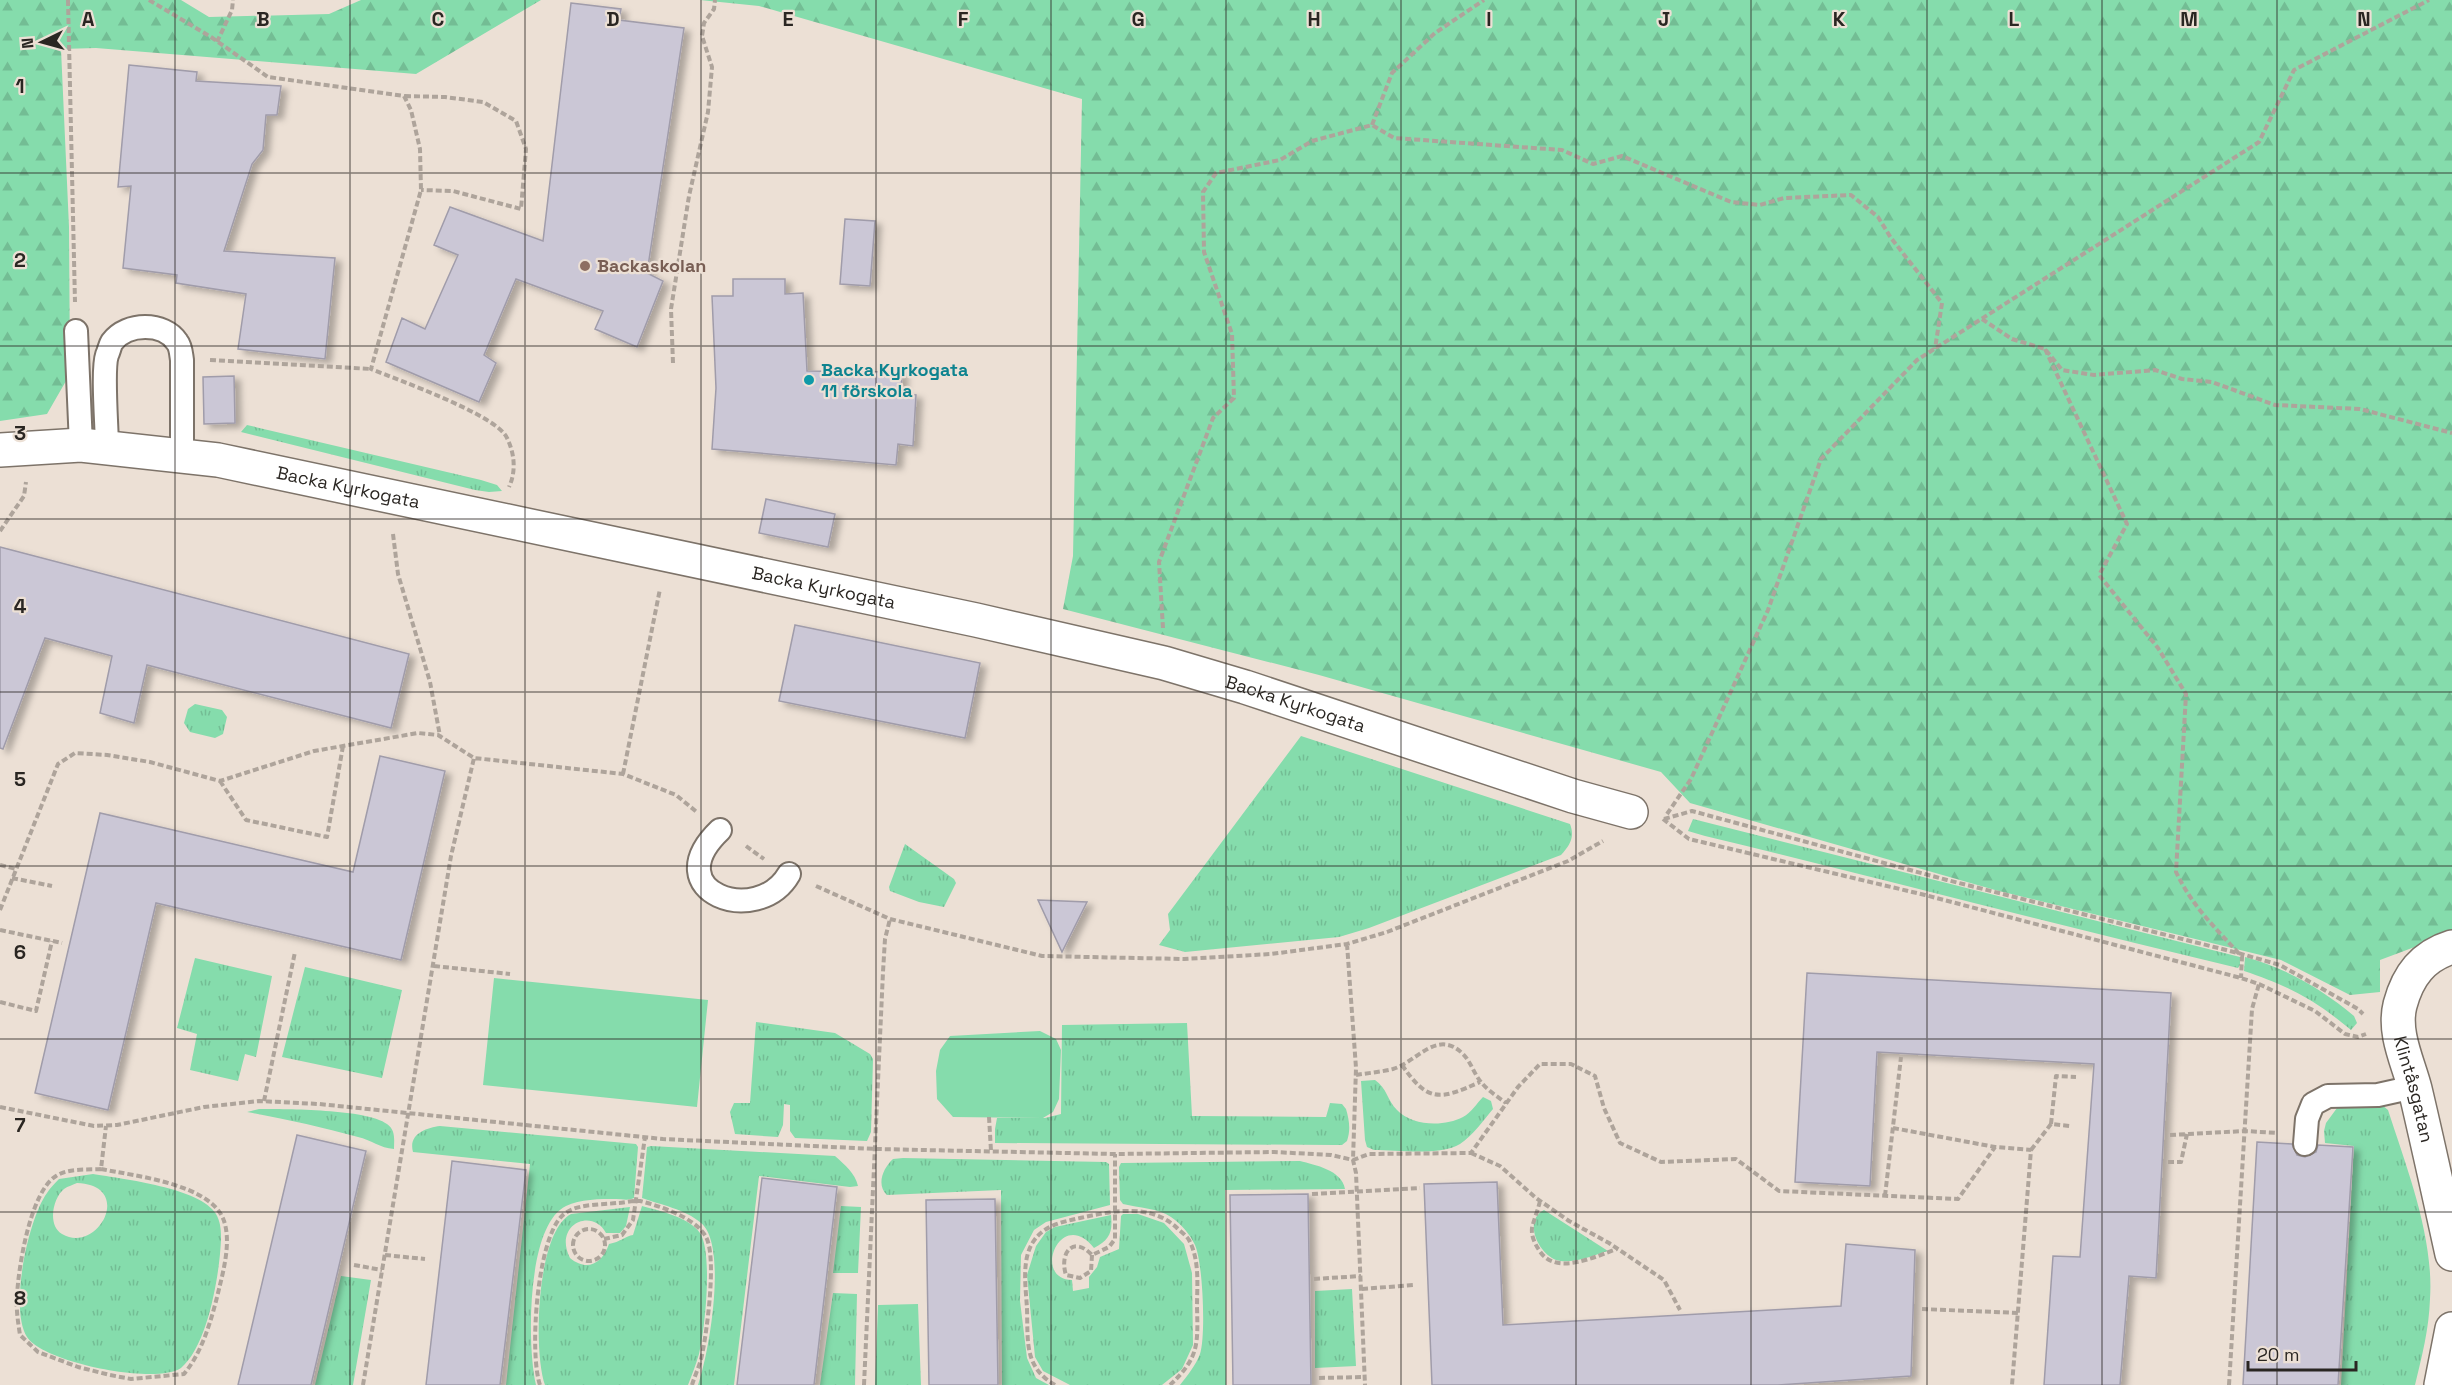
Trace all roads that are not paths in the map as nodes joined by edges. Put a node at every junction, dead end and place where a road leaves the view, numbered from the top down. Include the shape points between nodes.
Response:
1 (76, 331) road end
2 (94, 446) junction
3 (16, 448) edge
4 (182, 455) junction
5 (1631, 812) road end
6 (720, 830) road end
7 (789, 874) road end
8 (2452, 947) edge
9 (2414, 1087) junction
10 (2305, 1139) road end
11 (2452, 1254) edge

1 - 2 lane
2 - 3 street, Backa Kyrkogata
2 - 4 street, Backa Kyrkogata
2 - 4 lane via 106,359 112,342 124,332 153,327 171,335 179,344
4 - 5 street, Backa Kyrkogata via 400,496 1164,663
6 - 7 lane via 705,843 698,862 702,883 717,897 754,899 774,892
8 - 9 street, Klintåsgatan via 2438,951 2420,964 2410,977 2400,1006 2398,1029
9 - 10 lane via 2378,1095 2328,1096 2313,1104
9 - 11 street, Klintåsgatan

